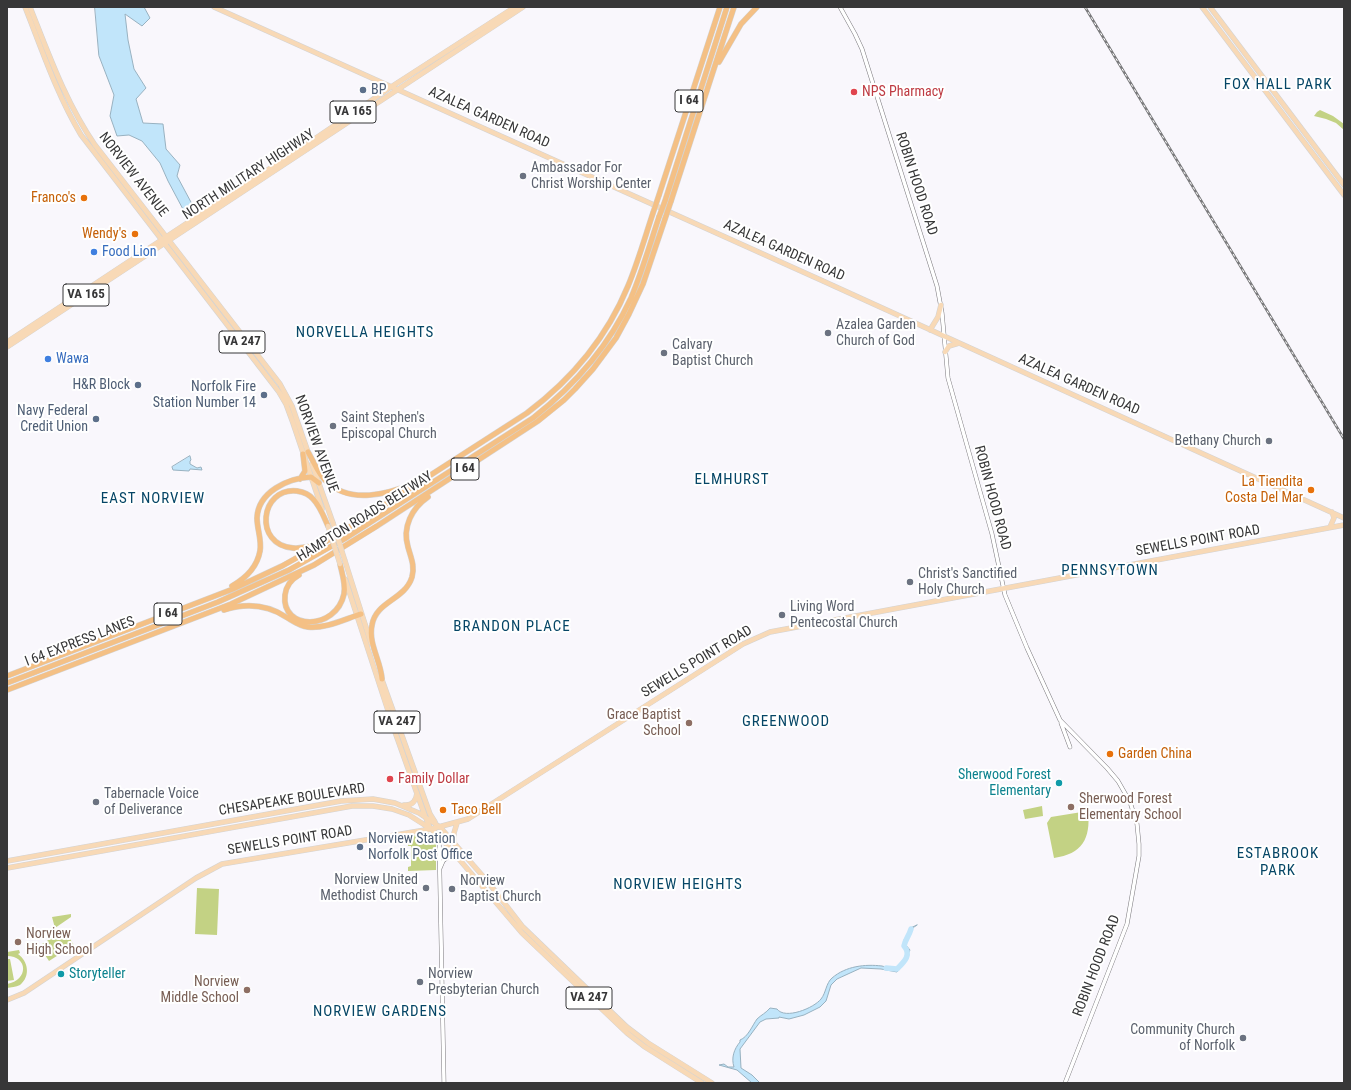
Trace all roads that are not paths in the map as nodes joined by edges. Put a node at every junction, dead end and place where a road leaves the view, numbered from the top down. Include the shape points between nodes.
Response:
1 (25, 7) edge
2 (30, 7) edge
3 (214, 7) edge
4 (515, 7) edge
5 (523, 7) edge
6 (720, 7) edge
7 (727, 7) edge
8 (734, 7) edge
9 (757, 7) edge
10 (840, 7) edge
11 (1202, 7) edge
12 (1210, 7) edge
13 (391, 87) junction
14 (707, 88) junction
15 (398, 90) junction
16 (1344, 185) edge
17 (1344, 195) edge
18 (662, 218) junction
19 (165, 240) junction
20 (941, 305) junction
21 (930, 330) junction
22 (944, 336) junction
23 (7, 342) edge
24 (959, 343) junction
25 (7, 347) edge
26 (945, 352) junction
27 (306, 453) junction
28 (311, 477) junction
29 (428, 477) junction
30 (298, 480) junction
31 (319, 483) junction
32 (434, 489) junction
33 (1332, 512) junction
34 (1344, 518) edge
35 (330, 525) junction
36 (1344, 525) edge
37 (1330, 527) junction
38 (325, 542) junction
39 (342, 562) junction
40 (314, 565) junction
41 (1003, 588) junction
42 (222, 594) junction
43 (359, 614) junction
44 (176, 625) junction
45 (7, 676) edge
46 (382, 679) junction
47 (7, 683) edge
48 (7, 690) edge
49 (1060, 720) junction
50 (1070, 747) dead end
51 (417, 793) junction
52 (351, 800) junction
53 (403, 805) junction
54 (352, 806) junction
55 (425, 816) junction
56 (417, 819) junction
57 (457, 823) junction
58 (440, 827) junction
59 (431, 829) junction
60 (415, 832) junction
61 (439, 836) junction
62 (454, 843) junction
63 (453, 852) junction
64 (7, 861) edge
65 (7, 868) edge
66 (440, 869) junction
67 (7, 1000) edge
68 (444, 1083) edge
69 (702, 1083) edge
70 (712, 1083) edge
71 (1065, 1083) edge

1 - 19 main road, NORVIEW AVENUE via 73,121 88,144
2 - 19 main road, NORVIEW AVENUE via 63,89 80,122
3 - 13 main road, AZALEA GARDEN ROAD
4 - 13 main road, NORTH MILITARY HIGHWAY / VA 165
5 - 15 main road, NORTH MILITARY HIGHWAY / VA 165
6 - 29 highway, HAMPTON ROADS BELTWAY / I 64, bridge via 633,273 608,325 561,385 530,411
7 - 18 highway, I 64 EXPRESS LANES, bridge via 665,201
8 - 14 highway, HAMPTON ROADS BELTWAY / I 64
9 - 14 highway via 741,24 721,57 714,78
10 - 20 street, ROBIN HOOD ROAD via 862,49
11 - 17 main road
12 - 16 main road
13 - 15 main road, AZALEA GARDEN ROAD
13 - 19 main road, NORTH MILITARY HIGHWAY / VA 165
14 - 18 highway, HAMPTON ROADS BELTWAY / I 64, bridge via 671,201
15 - 19 main road, NORTH MILITARY HIGHWAY / VA 165
15 - 21 main road, AZALEA GARDEN ROAD
18 - 32 highway, HAMPTON ROADS BELTWAY / I 64 via 643,284 616,338 594,368 564,400 538,422
18 - 47 highway, I 64 EXPRESS LANES via 637,283 615,327 573,383 529,421 346,538 289,570 218,602
19 - 23 main road, NORTH MILITARY HIGHWAY / VA 165
19 - 25 main road, NORTH MILITARY HIGHWAY / VA 165
19 - 27 main road, NORVIEW AVENUE / VA 247 via 280,384 292,406
20 - 21 main road via 938,317
20 - 22 street, ROBIN HOOD ROAD
21 - 22 main road, AZALEA GARDEN ROAD
22 - 24 main road, AZALEA GARDEN ROAD
22 - 26 street, ROBIN HOOD ROAD
24 - 26 main road via 949,346
24 - 33 main road, AZALEA GARDEN ROAD
26 - 41 street, ROBIN HOOD ROAD via 951,393 992,534
27 - 28 main road, NORVIEW AVENUE / VA 247
27 - 29 highway via 327,482 341,491 353,494 386,493
27 - 30 highway via 305,471
27 - 31 main road, NORVIEW AVENUE / VA 247
28 - 30 highway
28 - 31 highway
28 - 35 main road, NORVIEW AVENUE / VA 247
29 - 38 highway, HAMPTON ROADS BELTWAY / I 64
30 - 42 highway via 275,488 263,499 258,515 261,546 256,563 250,573
31 - 35 main road, NORVIEW AVENUE / VA 247
32 - 40 highway, HAMPTON ROADS BELTWAY / I 64
32 - 46 highway via 413,511 409,520 406,532 413,568 410,582 403,592 382,607 372,624 372,637 382,670
33 - 34 main road, AZALEA GARDEN ROAD
33 - 37 main road via 1334,518
35 - 38 highway via 314,500 298,491 289,491 277,496 270,503 266,516 268,533 282,545 300,548
35 - 39 main road, NORVIEW AVENUE / VA 247, bridge
36 - 37 main road, SEWELLS POINT ROAD
37 - 41 main road, SEWELLS POINT ROAD
38 - 42 highway, HAMPTON ROADS BELTWAY / I 64 via 282,566
39 - 40 highway via 344,594 339,605 327,618 308,622 299,620 289,611 285,595 292,581
39 - 43 main road, NORVIEW AVENUE / VA 247
40 - 44 highway, HAMPTON ROADS BELTWAY / I 64 via 250,596
41 - 49 street, ROBIN HOOD ROAD
41 - 57 main road, SEWELLS POINT ROAD via 778,630 754,639 475,816
42 - 45 highway, HAMPTON ROADS BELTWAY / I 64
43 - 44 highway via 324,626 308,627 273,610 246,605
43 - 46 main road, NORVIEW AVENUE / VA 247
43 - 51 main road, NORVIEW AVENUE / VA 247 via 395,732
44 - 48 highway, HAMPTON ROADS BELTWAY / I 64
46 - 58 main road, NORVIEW AVENUE / VA 247 via 430,814
49 - 50 street
49 - 71 street, ROBIN HOOD ROAD via 1110,771 1122,787 1133,810 1139,844 1127,926
51 - 53 main road via 412,804
51 - 55 main road, NORVIEW AVENUE / VA 247
52 - 53 main road, CHESAPEAKE BOULEVARD via 379,799
52 - 54 main road
52 - 64 main road, CHESAPEAKE BOULEVARD
53 - 55 main road, CHESAPEAKE BOULEVARD
54 - 56 main road, CHESAPEAKE BOULEVARD via 383,807
54 - 65 main road, CHESAPEAKE BOULEVARD
55 - 58 main road, CHESAPEAKE BOULEVARD
55 - 59 main road, NORVIEW AVENUE / VA 247
56 - 59 main road, CHESAPEAKE BOULEVARD
56 - 60 main road
57 - 58 main road, SEWELLS POINT ROAD
57 - 62 main road
58 - 59 main road, SEWELLS POINT ROAD
58 - 62 main road, CHESAPEAKE BOULEVARD / VA 247
59 - 60 main road, SEWELLS POINT ROAD
59 - 61 main road, CHESAPEAKE BOULEVARD / VA 247
60 - 67 main road, SEWELLS POINT ROAD via 229,861 196,878 24,993
61 - 63 main road, CHESAPEAKE BOULEVARD / VA 247
61 - 66 street
62 - 70 main road, CHESAPEAKE BOULEVARD / VA 247 via 522,926 627,1027
63 - 66 street
63 - 69 main road, CHESAPEAKE BOULEVARD / VA 247 via 522,933 616,1023 645,1047
66 - 68 street

